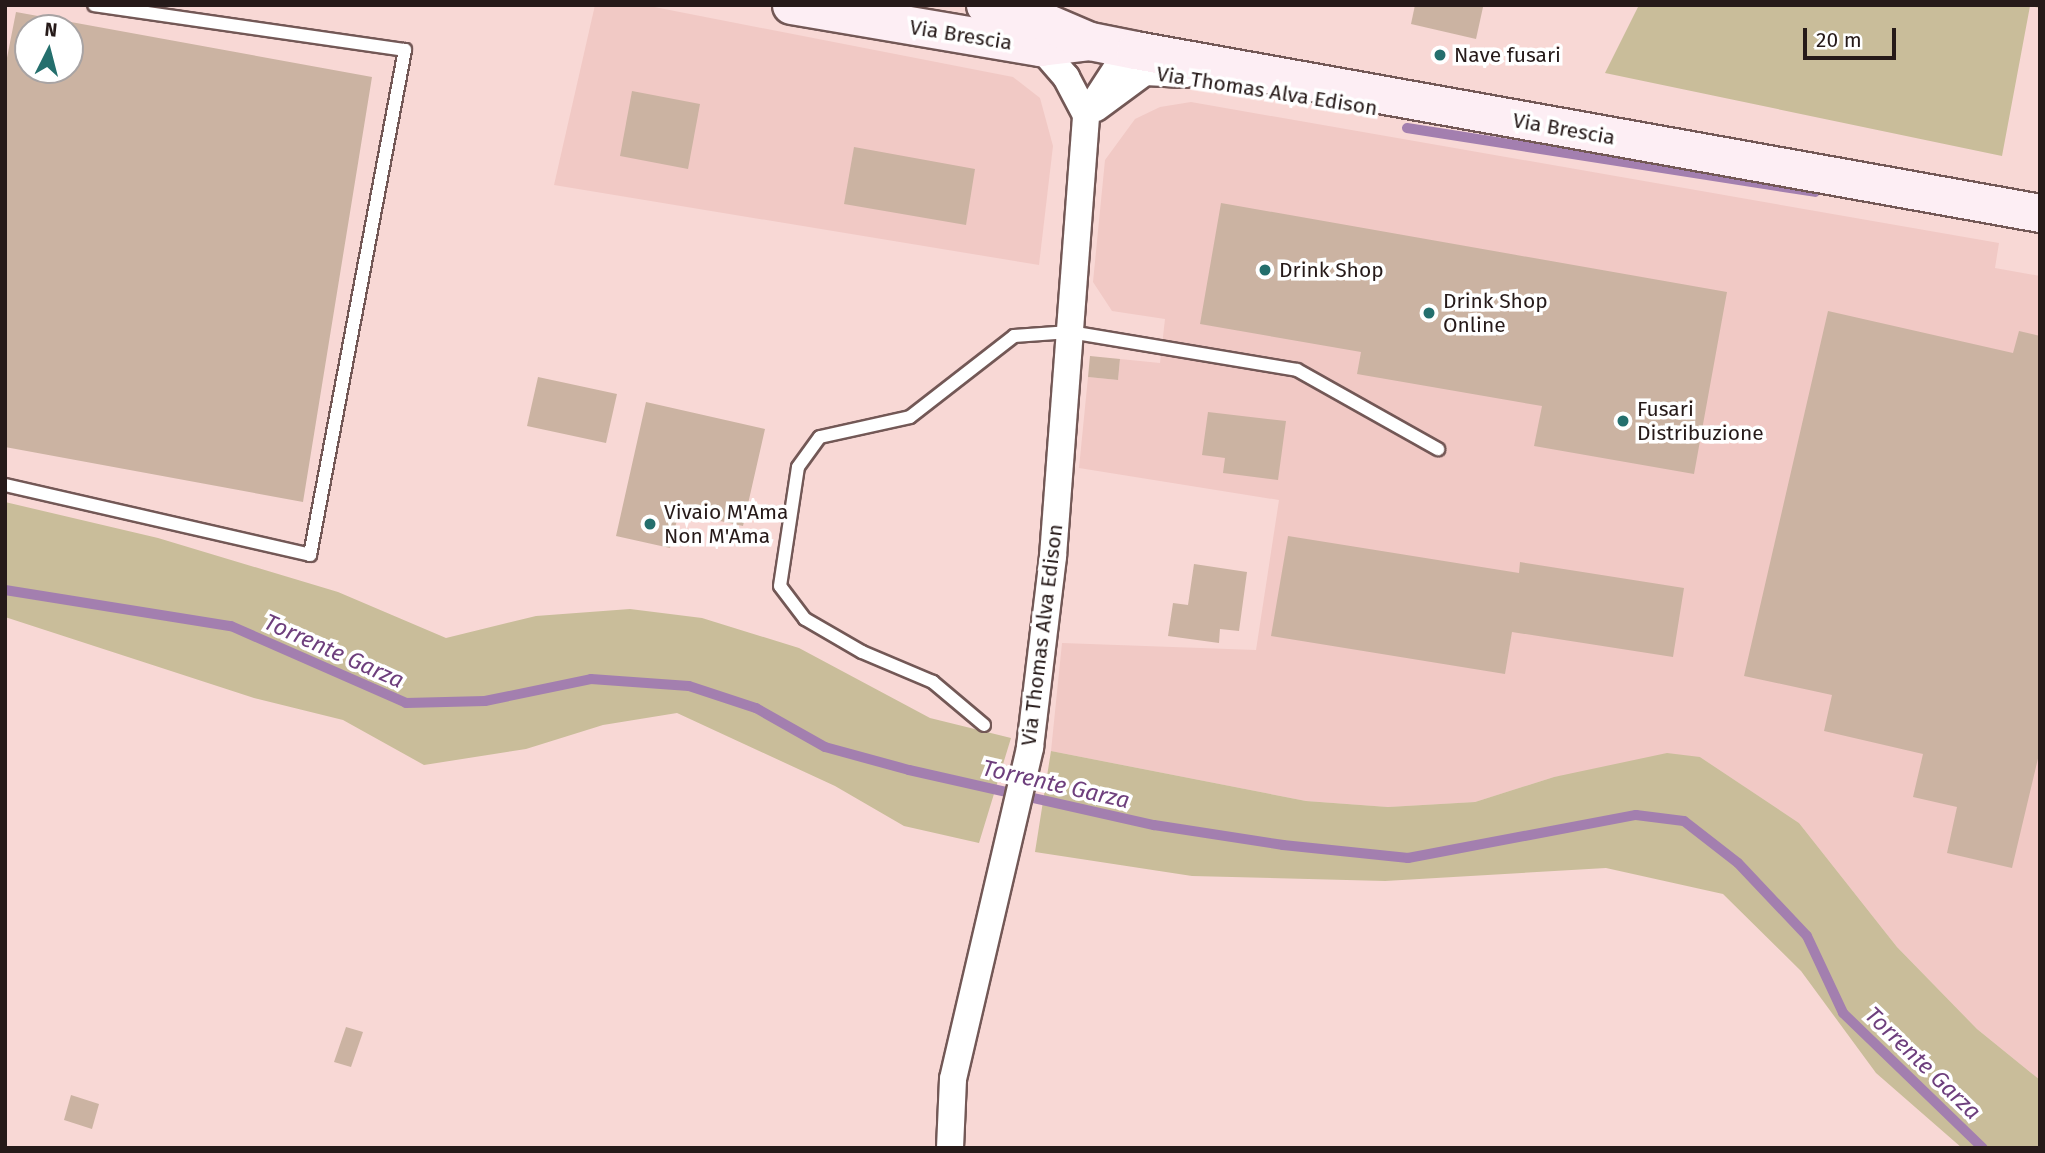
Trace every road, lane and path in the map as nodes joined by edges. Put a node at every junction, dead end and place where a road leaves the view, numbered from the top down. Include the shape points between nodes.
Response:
1 (94, 5) edge
2 (790, 5) edge
3 (985, 5) edge
4 (1090, 41) junction
5 (1040, 47) junction
6 (1135, 50) junction
7 (1462, 110) junction
8 (1086, 115) junction
9 (2040, 213) edge
10 (1070, 332) junction
11 (1438, 449) dead end
12 (5, 485) edge
13 (984, 725) dead end
14 (950, 1148) edge

1 - 12 lane via 405,50 310,555
2 - 5 main road, Via Brescia
3 - 4 main road, Via Brescia via 1036,18
4 - 5 main road, Via Brescia
4 - 6 main road, Via Brescia
5 - 8 street via 1066,77
6 - 7 main road, Via Brescia
6 - 8 street, Via Thomas Alva Edison via 1118,66
7 - 8 street, Via Thomas Alva Edison via 1394,110 1164,70 1145,72
7 - 9 main road, Via Brescia
8 - 10 street, Via Thomas Alva Edison
10 - 11 lane via 1297,370
10 - 13 lane via 1014,336 910,417 820,437 798,467 780,586 805,619 862,652 933,682
10 - 14 street, Via Thomas Alva Edison via 1053,556 1030,747 953,1079

